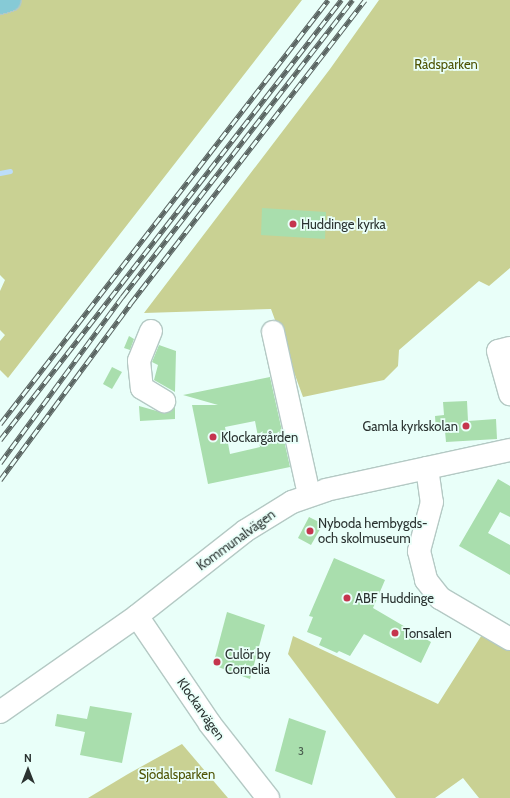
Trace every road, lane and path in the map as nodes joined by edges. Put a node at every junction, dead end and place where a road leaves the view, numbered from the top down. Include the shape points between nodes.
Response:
1 (10, 0) edge
2 (0, 3) edge
3 (151, 331) dead end
4 (273, 332) dead end
5 (510, 348) edge
6 (510, 394) edge
7 (164, 400) dead end
8 (510, 450) edge
9 (427, 468) junction
10 (309, 494) junction
11 (137, 616) junction
12 (510, 639) edge
13 (0, 712) edge
14 (268, 798) edge

1 - 2 main road
3 - 7 street via 139,361 142,388
4 - 10 street
5 - 6 street via 498,351
8 - 9 street, Kommunalvägen
9 - 10 street, Kommunalvägen
9 - 12 street via 432,502 419,551 426,580 440,598 457,610
10 - 11 street, Kommunalvägen via 244,531
11 - 13 street, Kommunalvägen
11 - 14 street, Klockarvägen via 210,724

